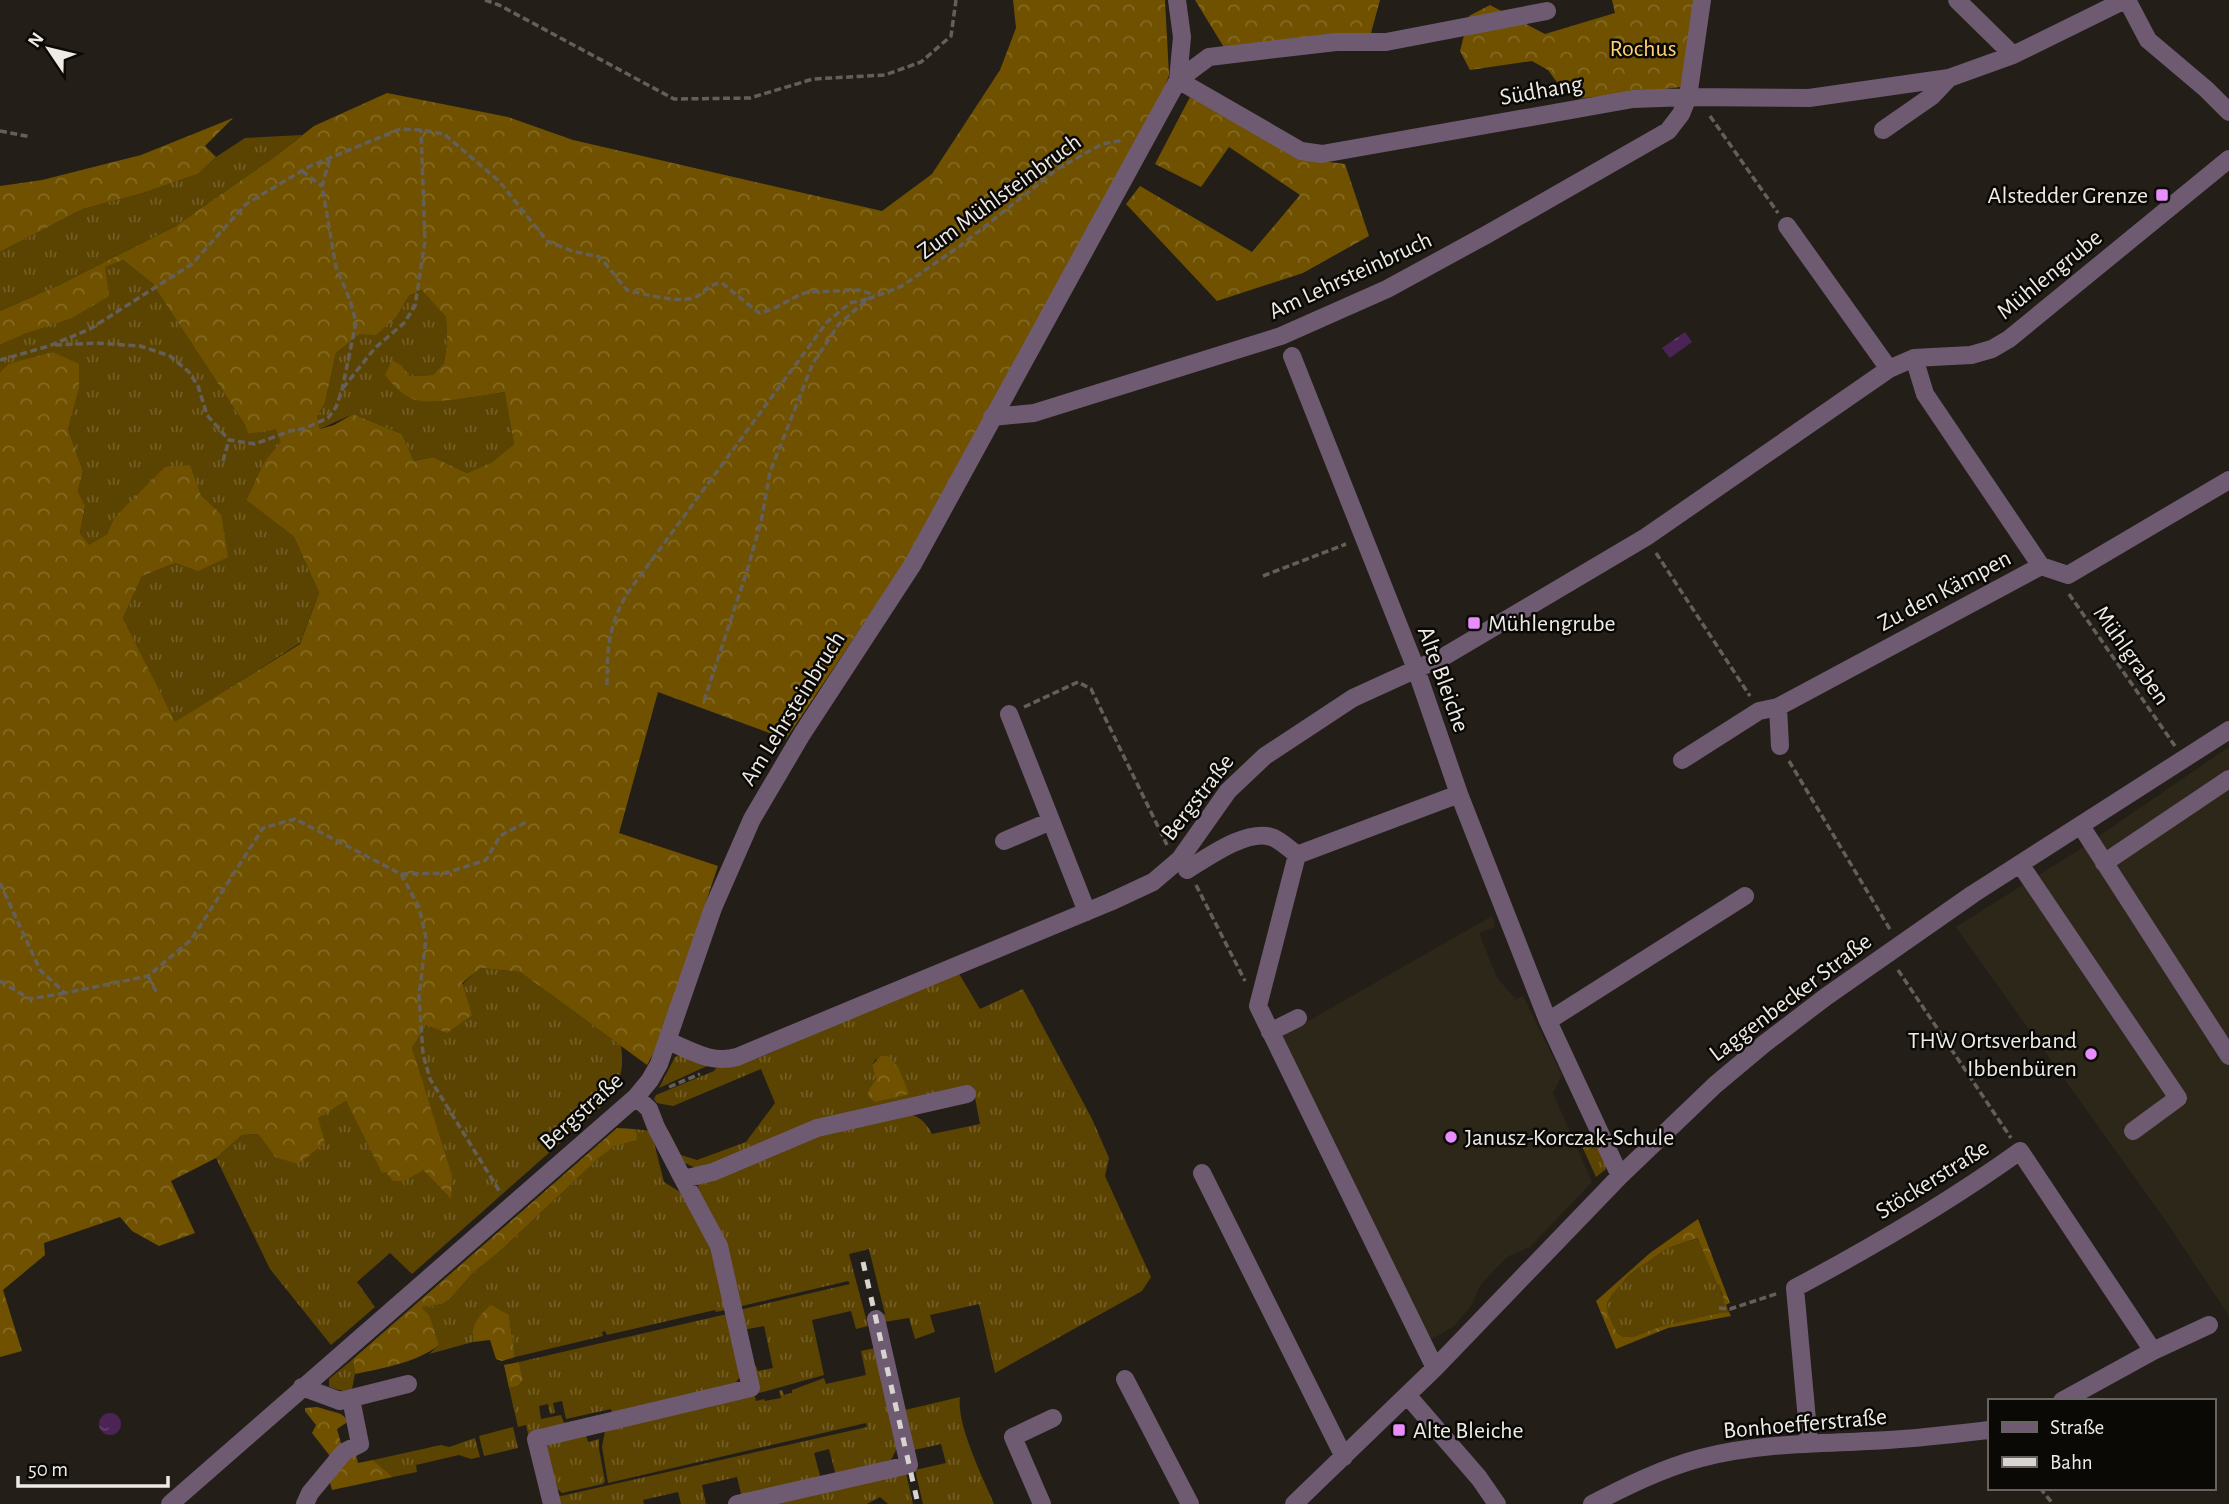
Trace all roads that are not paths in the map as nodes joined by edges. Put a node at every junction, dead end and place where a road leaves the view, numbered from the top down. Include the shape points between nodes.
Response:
1 (1177, 0) edge
2 (1702, 0) edge
3 (1957, 0) edge
4 (2126, 0) edge
5 (1547, 11) dead end
6 (2012, 55) junction
7 (1949, 78) junction
8 (1178, 80) junction
9 (1692, 97) junction
10 (2229, 113) edge
11 (1883, 130) dead end
12 (2229, 159) edge
13 (1787, 226) road end
14 (1292, 356) dead end
15 (1914, 358) junction
16 (1889, 369) junction
17 (992, 417) junction
18 (2229, 480) edge
19 (2046, 568) junction
20 (1416, 668) junction
21 (1779, 707) junction
22 (1009, 714) road end
23 (2229, 730) edge
24 (1780, 746) road end
25 (1682, 760) dead end
26 (2229, 779) edge
27 (1459, 794) junction
28 (1051, 821) junction
29 (2081, 826) junction
30 (1004, 841) dead end
31 (1297, 855) junction
32 (2104, 863) junction
33 (2020, 864) junction
34 (1183, 865) junction
35 (1745, 896) dead end
36 (1087, 912) junction
37 (1298, 1018) dead end
38 (1548, 1021) junction
39 (1270, 1032) junction
40 (668, 1041) junction
41 (2229, 1056) edge
42 (967, 1094) dead end
43 (636, 1097) junction
44 (2133, 1131) dead end
45 (1202, 1173) dead end
46 (1620, 1176) junction
47 (683, 1179) junction
48 (876, 1319) dead end
49 (2209, 1325) dead end
50 (2153, 1351) junction
51 (1435, 1368) junction
52 (1125, 1379) dead end
53 (408, 1384) dead end
54 (302, 1387) junction
55 (1407, 1395) junction
56 (351, 1399) junction
57 (2066, 1399) edge
58 (1053, 1418) dead end
59 (1988, 1430) edge
60 (1810, 1442) junction
61 (1344, 1457) junction
62 (549, 1503) edge
63 (170, 1504) edge
64 (305, 1504) edge
65 (737, 1504) edge
66 (1042, 1504) edge
67 (1190, 1504) edge
68 (1294, 1504) edge
69 (1497, 1504) edge
70 (1592, 1504) edge

1 - 8 street via 1182,37
2 - 9 street
3 - 6 street
4 - 6 street, Südhang
4 - 10 street via 2148,40
5 - 8 street via 1386,42 1336,42 1209,57
6 - 7 street, Südhang
7 - 9 street, Südhang via 1809,98
7 - 11 street via 1932,96
8 - 9 street, Südhang via 1301,151 1322,154 1633,99
8 - 17 street, Am Lehrsteinbruch
9 - 17 street, Am Lehrsteinbruch via 1668,131 1387,289 1281,336 1034,413
12 - 15 street, Mühlengrube via 2009,339 1970,355
13 - 16 street
14 - 20 street, Alte Bleiche
15 - 16 street, Mühlengrube
15 - 19 street via 1925,394
16 - 20 street, Mühlengrube via 1646,537 1445,656
17 - 40 street, Am Lehrsteinbruch via 913,564 752,819 713,908
18 - 19 street, Zu den Kämpen via 2068,575
19 - 21 street, Zu den Kämpen
20 - 27 street, Alte Bleiche
20 - 34 street, Bergstraße via 1353,698 1258,761 1228,791
21 - 24 street
21 - 25 street, Zu den Kämpen via 1759,711
22 - 28 street
23 - 29 street, Laggenbecker Straße
26 - 32 street
27 - 31 street
27 - 38 street, Alte Bleiche
28 - 30 street
28 - 36 street
29 - 32 street
29 - 33 street, Laggenbecker Straße
31 - 34 street via 1263,835 1243,838
31 - 39 street via 1258,1006
32 - 41 street
33 - 44 street via 2178,1098
33 - 46 street, Laggenbecker Straße via 1764,1044
34 - 36 street, Bergstraße
35 - 38 street
36 - 40 street, Bergstraße via 737,1057 712,1059
37 - 39 street
38 - 46 street, Alte Bleiche
39 - 51 street
40 - 43 street, Bergstraße via 650,1080
42 - 47 street via 817,1128 740,1162
43 - 47 street via 649,1109
43 - 54 street, Bergstraße
45 - 61 street
46 - 51 street, Laggenbecker Straße
47 - 62 street via 719,1246 751,1388 536,1439
48 - 65 street via 909,1465
49 - 50 street
50 - 57 street
50 - 60 street, Stöckerstraße via 2020,1151 1930,1210 1794,1288
51 - 55 street, Laggenbecker Straße
52 - 67 street
53 - 56 street
54 - 56 street via 340,1401
54 - 63 street, Bergstraße
55 - 61 street, Laggenbecker Straße
55 - 69 street
56 - 64 street via 360,1444 344,1452
58 - 66 street via 1013,1437
59 - 60 street, Bonhoefferstraße
60 - 70 street, Bonhoefferstraße via 1700,1458 1646,1477
61 - 68 street, Laggenbecker Straße

